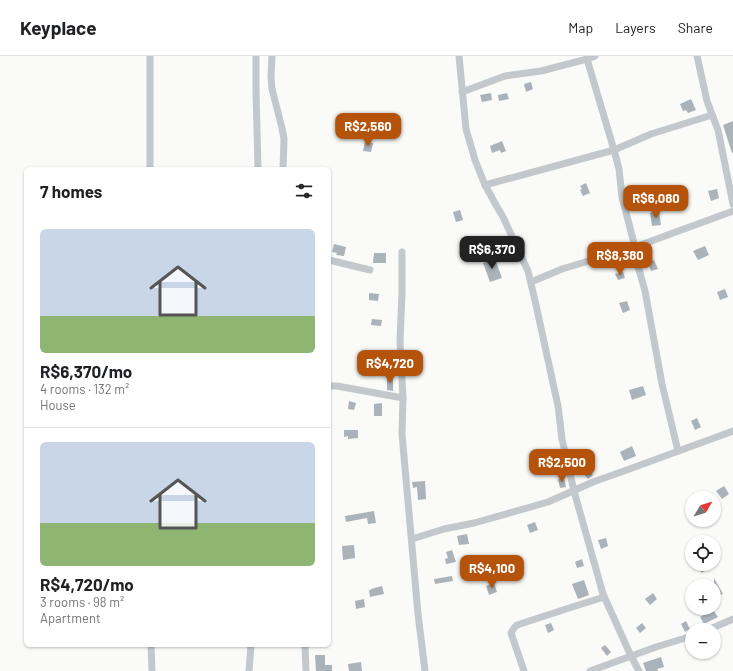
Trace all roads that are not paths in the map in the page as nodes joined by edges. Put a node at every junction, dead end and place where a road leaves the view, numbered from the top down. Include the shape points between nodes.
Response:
1 (150, 56) edge
2 (256, 56) edge
3 (272, 56) edge
4 (459, 56) edge
5 (595, 56) edge
6 (697, 56) edge
7 (586, 59) junction
8 (462, 92) junction
9 (712, 115) junction
10 (614, 150) junction
11 (150, 167) edge
12 (258, 167) edge
13 (283, 167) edge
14 (485, 185) junction
15 (733, 204) edge
16 (733, 211) edge
17 (635, 247) junction
18 (402, 252) dead end
19 (331, 260) edge
20 (370, 270) dead end
21 (531, 282) junction
22 (331, 386) edge
23 (403, 398) junction
24 (733, 431) edge
25 (678, 451) junction
26 (574, 491) junction
27 (412, 539) junction
28 (604, 597) junction
29 (733, 619) edge
30 (721, 624) edge
31 (685, 638) edge
32 (150, 647) edge
33 (251, 647) edge
34 (305, 647) edge
35 (631, 656) junction
36 (152, 671) edge
37 (249, 671) edge
38 (306, 671) edge
39 (425, 671) edge
40 (524, 671) edge
41 (590, 671) edge
42 (639, 671) edge

1 - 11 street
2 - 12 street
3 - 13 street via 272,89 284,139
4 - 8 street
5 - 7 street
6 - 9 street
7 - 8 street via 541,71 505,76
7 - 10 street
8 - 14 street via 466,129
9 - 10 street via 651,134
9 - 15 street via 718,130
10 - 14 street
10 - 17 street via 622,197
14 - 21 street via 518,247
16 - 17 street
17 - 21 street via 562,269
17 - 25 street
18 - 23 street via 400,341
19 - 20 street
21 - 26 street
22 - 23 street
23 - 27 street via 402,434
24 - 25 street
25 - 26 street
26 - 27 street via 535,506
26 - 28 street
27 - 39 street
28 - 35 street
28 - 40 street via 517,625 511,633
29 - 30 street
31 - 35 street
32 - 36 street
33 - 37 street
34 - 38 street
35 - 41 street
35 - 42 street

